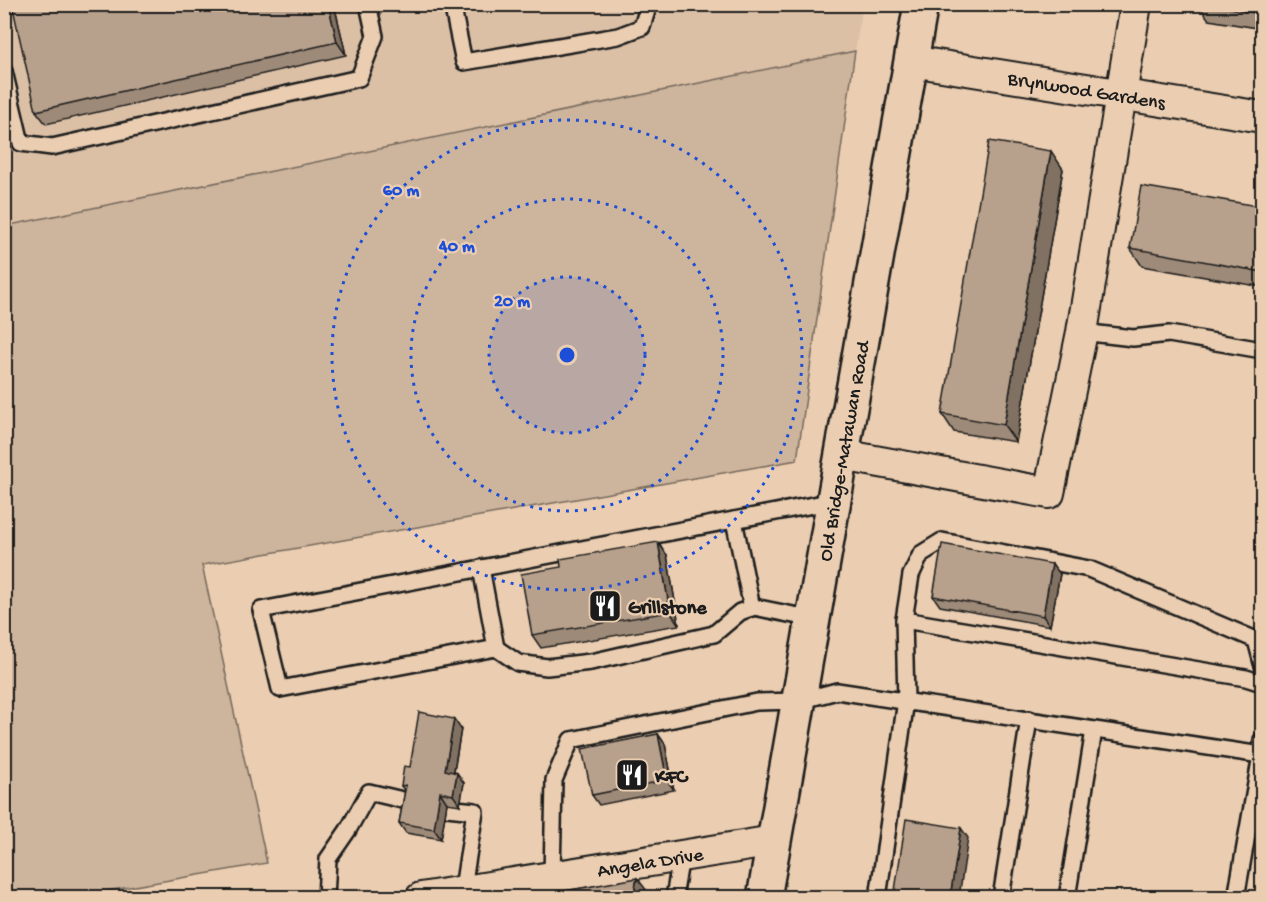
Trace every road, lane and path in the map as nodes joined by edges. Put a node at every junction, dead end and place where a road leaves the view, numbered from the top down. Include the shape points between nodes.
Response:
1 (368, 4) edge
2 (452, 4) edge
3 (649, 4) edge
4 (921, 4) edge
5 (1136, 4) edge
6 (911, 61) junction
7 (4, 71) edge
8 (1120, 95) junction
9 (1263, 117) edge
10 (1082, 332) junction
11 (1263, 350) edge
12 (842, 455) junction
13 (834, 501) junction
14 (734, 520) junction
15 (481, 568) junction
16 (752, 608) junction
17 (813, 619) junction
18 (904, 620) junction
19 (496, 648) junction
20 (1263, 663) edge
21 (1263, 683) edge
22 (906, 700) junction
23 (799, 701) junction
24 (1029, 719) junction
25 (1094, 730) junction
26 (1262, 747) edge
27 (411, 802) edge
28 (447, 808) edge
29 (774, 841) junction
30 (681, 856) junction
31 (552, 877) junction
32 (462, 894) edge
33 (326, 897) edge
34 (421, 897) edge
35 (674, 897) edge
36 (764, 897) edge
37 (878, 897) edge
38 (1001, 897) edge
39 (1067, 897) edge
40 (1236, 897) edge

1 - 7 lane via 375,36 359,78 52,147 21,143
2 - 3 lane via 464,62 618,36 642,27
4 - 6 main road, Old Bridge-Matawan Road
5 - 8 street
6 - 8 street, Brynwood Gardens
6 - 12 main road, Old Bridge-Matawan Road
8 - 9 street, Brynwood Gardens
8 - 10 street
10 - 11 lane via 1133,339 1169,334
10 - 12 street via 1049,493
12 - 13 main road, Old Bridge-Matawan Road
13 - 14 lane
13 - 17 main road, Old Bridge-Matawan Road
14 - 15 lane
14 - 16 lane
15 - 19 lane
15 - 19 lane via 261,610 280,689
16 - 17 lane
16 - 19 lane via 740,612 714,633 591,662 547,667 518,663
17 - 23 main road, Old Bridge-Matawan Road
18 - 20 lane via 911,575 921,554 942,541 1089,569 1256,640
18 - 21 lane
18 - 22 lane
22 - 23 lane via 837,691
22 - 24 lane
22 - 37 lane
23 - 29 main road, Old Bridge-Matawan Road
23 - 31 lane via 757,702 571,740 554,780
24 - 25 lane
24 - 38 lane
25 - 26 lane
25 - 39 lane
26 - 40 lane
27 - 33 lane via 369,792 328,859
28 - 32 lane via 475,811
29 - 30 street, Angela Drive
29 - 36 main road, Old Bridge-Matawan Road
30 - 31 street, Angela Drive
30 - 35 lane
31 - 32 street, Angela Drive
32 - 34 street, Angela Drive

